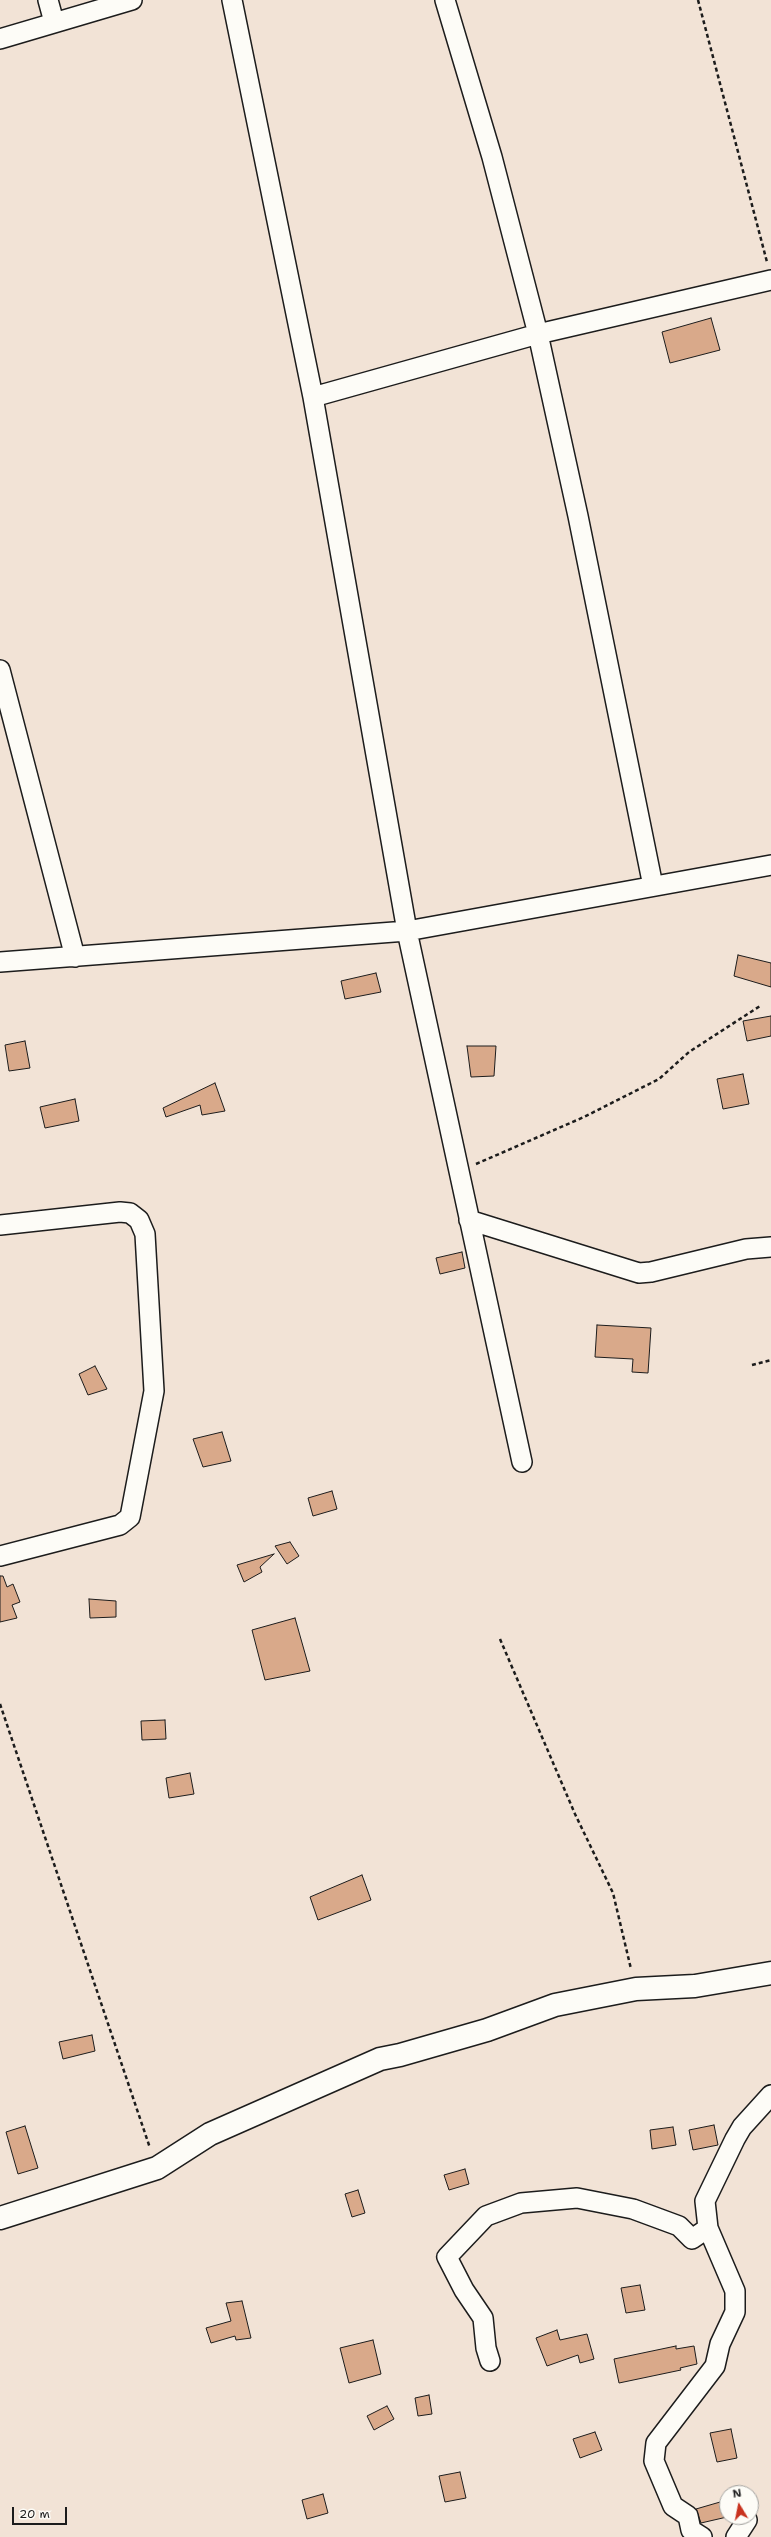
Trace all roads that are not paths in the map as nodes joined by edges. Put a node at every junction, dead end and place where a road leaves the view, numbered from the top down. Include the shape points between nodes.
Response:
1 (48, 0) edge
2 (132, 0) edge
3 (232, 0) edge
4 (445, 0) edge
5 (54, 22) junction
6 (0, 39) edge
7 (770, 274) edge
8 (538, 334) junction
9 (313, 396) junction
10 (0, 670) edge
11 (771, 866) edge
12 (653, 886) junction
13 (408, 931) junction
14 (75, 957) junction
15 (0, 962) edge
16 (469, 1220) junction
17 (0, 1225) edge
18 (771, 1247) edge
19 (522, 1462) dead end
20 (0, 1556) edge
21 (771, 1973) edge
22 (771, 2095) edge
23 (0, 2218) edge
24 (708, 2228) junction
25 (490, 2361) dead end
26 (743, 2525) edge
27 (702, 2537) edge
28 (736, 2537) edge

1 - 5 street
2 - 5 street
3 - 9 street
4 - 8 street via 492,157
5 - 6 street
7 - 8 street
8 - 9 street
8 - 12 street via 578,516
9 - 13 street
10 - 14 street
11 - 12 street
12 - 13 street
13 - 14 street
13 - 16 street
14 - 15 street
16 - 18 street via 639,1273 746,1249
16 - 19 street
17 - 20 street via 120,1212 130,1214 139,1220 145,1234 154,1391 130,1517 120,1525
21 - 23 street via 695,1986 636,1989 555,2005 487,2030 380,2059 210,2134 157,2168
22 - 24 street via 742,2127 705,2201
24 - 25 street via 692,2239 679,2226 633,2209 577,2198 521,2203 486,2216 447,2257 464,2290 483,2318
24 - 27 street via 735,2291 735,2312 720,2344 715,2366 656,2443 654,2461 673,2506 688,2516 691,2530
26 - 28 street

